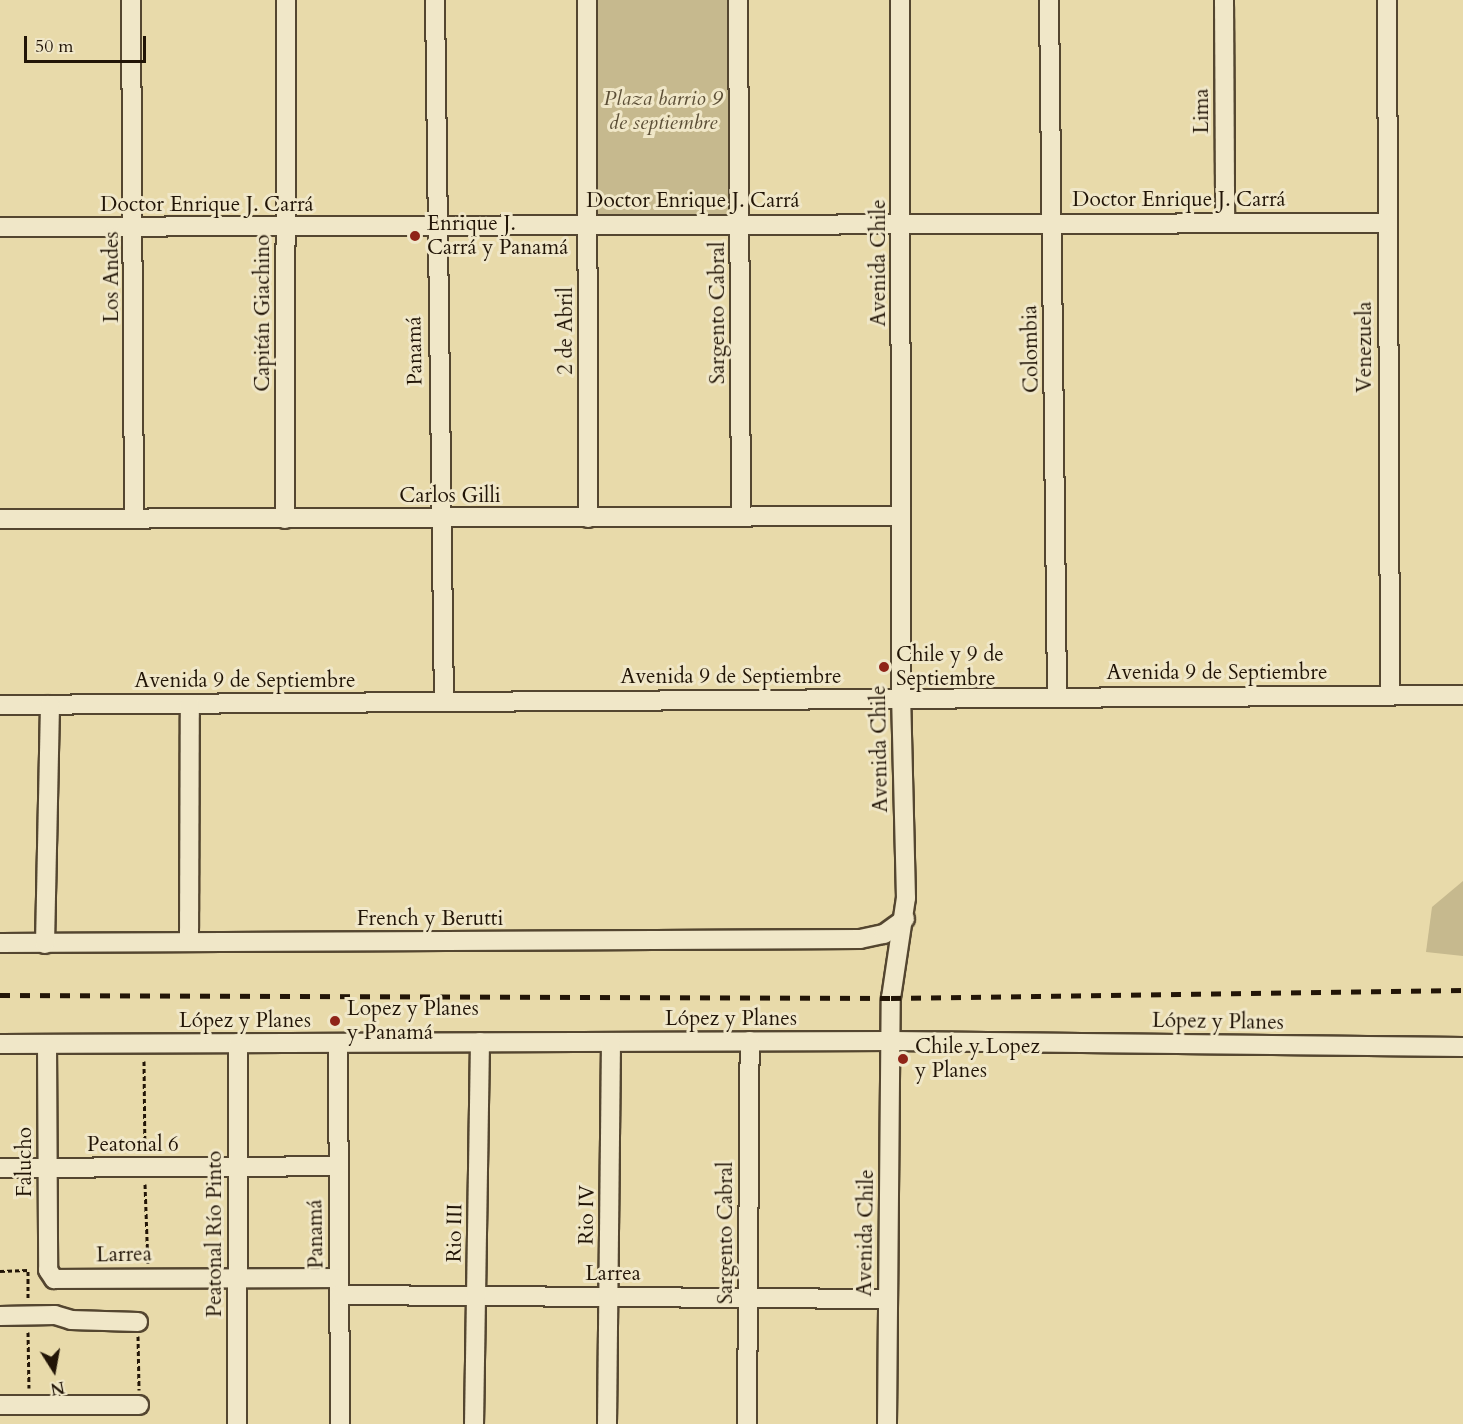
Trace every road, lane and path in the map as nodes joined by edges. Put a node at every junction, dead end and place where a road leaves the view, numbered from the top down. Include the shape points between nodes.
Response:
1 (131, 0) edge
2 (286, 0) edge
3 (435, 0) edge
4 (587, 0) edge
5 (738, 0) edge
6 (900, 0) edge
7 (1049, 0) edge
8 (1224, 0) edge
9 (1387, 0) edge
10 (901, 222) junction
11 (1052, 222) junction
12 (740, 223) junction
13 (1225, 223) junction
14 (1386, 223) junction
15 (588, 224) junction
16 (436, 225) junction
17 (0, 227) edge
18 (134, 227) junction
19 (286, 228) junction
20 (901, 516) junction
21 (741, 517) junction
22 (440, 518) junction
23 (588, 518) junction
24 (0, 519) edge
25 (134, 519) junction
26 (285, 519) junction
27 (1390, 694) junction
28 (1463, 695) edge
29 (1058, 697) junction
30 (901, 698) junction
31 (444, 702) junction
32 (190, 704) junction
33 (0, 705) edge
34 (50, 705) junction
35 (905, 919) junction
36 (860, 939) junction
37 (189, 942) junction
38 (0, 944) edge
39 (45, 944) junction
40 (896, 959) junction
41 (750, 1041) junction
42 (891, 1041) junction
43 (480, 1042) junction
44 (611, 1042) junction
45 (238, 1043) junction
46 (338, 1043) junction
47 (0, 1044) edge
48 (47, 1044) junction
49 (1463, 1047) edge
50 (237, 1166) junction
51 (338, 1166) junction
52 (0, 1168) edge
53 (47, 1168) junction
54 (0, 1270) edge
55 (28, 1270) junction
56 (51, 1274) junction
57 (237, 1276) junction
58 (339, 1287) junction
59 (476, 1296) junction
60 (608, 1297) junction
61 (748, 1298) junction
62 (888, 1299) junction
63 (28, 1315) junction
64 (0, 1316) edge
65 (138, 1322) joint
66 (0, 1405) edge
67 (29, 1405) junction
68 (139, 1405) joint
69 (237, 1424) edge
70 (340, 1424) edge
71 (474, 1424) edge
72 (607, 1424) edge
73 (747, 1424) edge
74 (888, 1424) edge

1 - 18 street, Los Andes
2 - 19 street, Capitán Giachino
3 - 16 street, Panamá
4 - 15 street, 2 de Abril
5 - 12 street, Sargento Cabral
6 - 10 street, Avenida Chile
7 - 11 street, Colombia
8 - 13 street, Lima
9 - 14 street, Venezuela
10 - 11 street, Doctor Enrique J. Carrá
10 - 12 street, Doctor Enrique J. Carrá
10 - 20 street, Avenida Chile
11 - 13 street, Doctor Enrique J. Carrá
11 - 29 street, Colombia
12 - 15 street, Doctor Enrique J. Carrá
12 - 21 street, Sargento Cabral
13 - 14 street, Doctor Enrique J. Carrá
14 - 27 street, Venezuela
15 - 16 street, Doctor Enrique J. Carrá
15 - 23 street, 2 de Abril
16 - 19 street, Doctor Enrique J. Carrá
16 - 22 street, Panamá
17 - 18 street, Doctor Enrique J. Carrá
18 - 19 street, Doctor Enrique J. Carrá
18 - 25 street, Los Andes
19 - 26 street, Capitán Giachino
20 - 21 street, Carlos Gilli
20 - 30 street, Avenida Chile
21 - 23 street, Carlos Gilli
22 - 23 street, Carlos Gilli
22 - 26 street, Carlos Gilli
22 - 31 street, Panamá
24 - 25 street, Carlos Gilli
25 - 26 street, Carlos Gilli
27 - 28 street, Avenida 9 de Septiembre
27 - 29 street, Avenida 9 de Septiembre
29 - 30 street, Avenida 9 de Septiembre
30 - 31 street, Avenida 9 de Septiembre
30 - 35 street, Avenida Chile
31 - 32 street, Avenida 9 de Septiembre
32 - 34 street, Avenida 9 de Septiembre
32 - 37 street
33 - 34 street, Avenida 9 de Septiembre
34 - 39 street
35 - 36 street, French y Berutti via 884,934
35 - 40 street, Avenida Chile
36 - 37 street, French y Berutti
36 - 40 street, French y Berutti
37 - 39 street, French y Berutti
38 - 39 street, French y Berutti
40 - 42 street, Avenida Chile
41 - 42 street, López y Planes
41 - 44 street, López y Planes
41 - 61 street, Sargento Cabral
42 - 49 street, López y Planes
42 - 62 street, Avenida Chile
43 - 44 street, López y Planes
43 - 46 street, López y Planes
43 - 59 street, Rio III
44 - 60 street, Rio IV
45 - 46 street, López y Planes
45 - 48 street, López y Planes
45 - 50 street, Peatonal Río Pinto
46 - 51 street, Panamá
47 - 48 street, López y Planes
48 - 53 street, Falucho
50 - 51 street, Peatonal 6
50 - 53 street, Peatonal 6
50 - 57 street, Peatonal Río Pinto
51 - 58 street, Panamá
52 - 53 street, Peatonal 6
53 - 56 street, Falucho
54 - 55 path
55 - 56 path
55 - 63 path
56 - 57 street, Larrea
57 - 58 street, Larrea
57 - 69 street, Peatonal Río Pinto
58 - 59 street, Larrea
58 - 70 street, Panamá
59 - 60 street, Larrea
59 - 71 street, Rio III
60 - 61 street, Larrea
60 - 72 street, Rio IV
61 - 62 street, Larrea
61 - 73 street, Sargento Cabral
62 - 74 street, Avenida Chile
63 - 64 street
63 - 65 street
63 - 67 path
65 - 68 path
66 - 67 street
67 - 68 street

